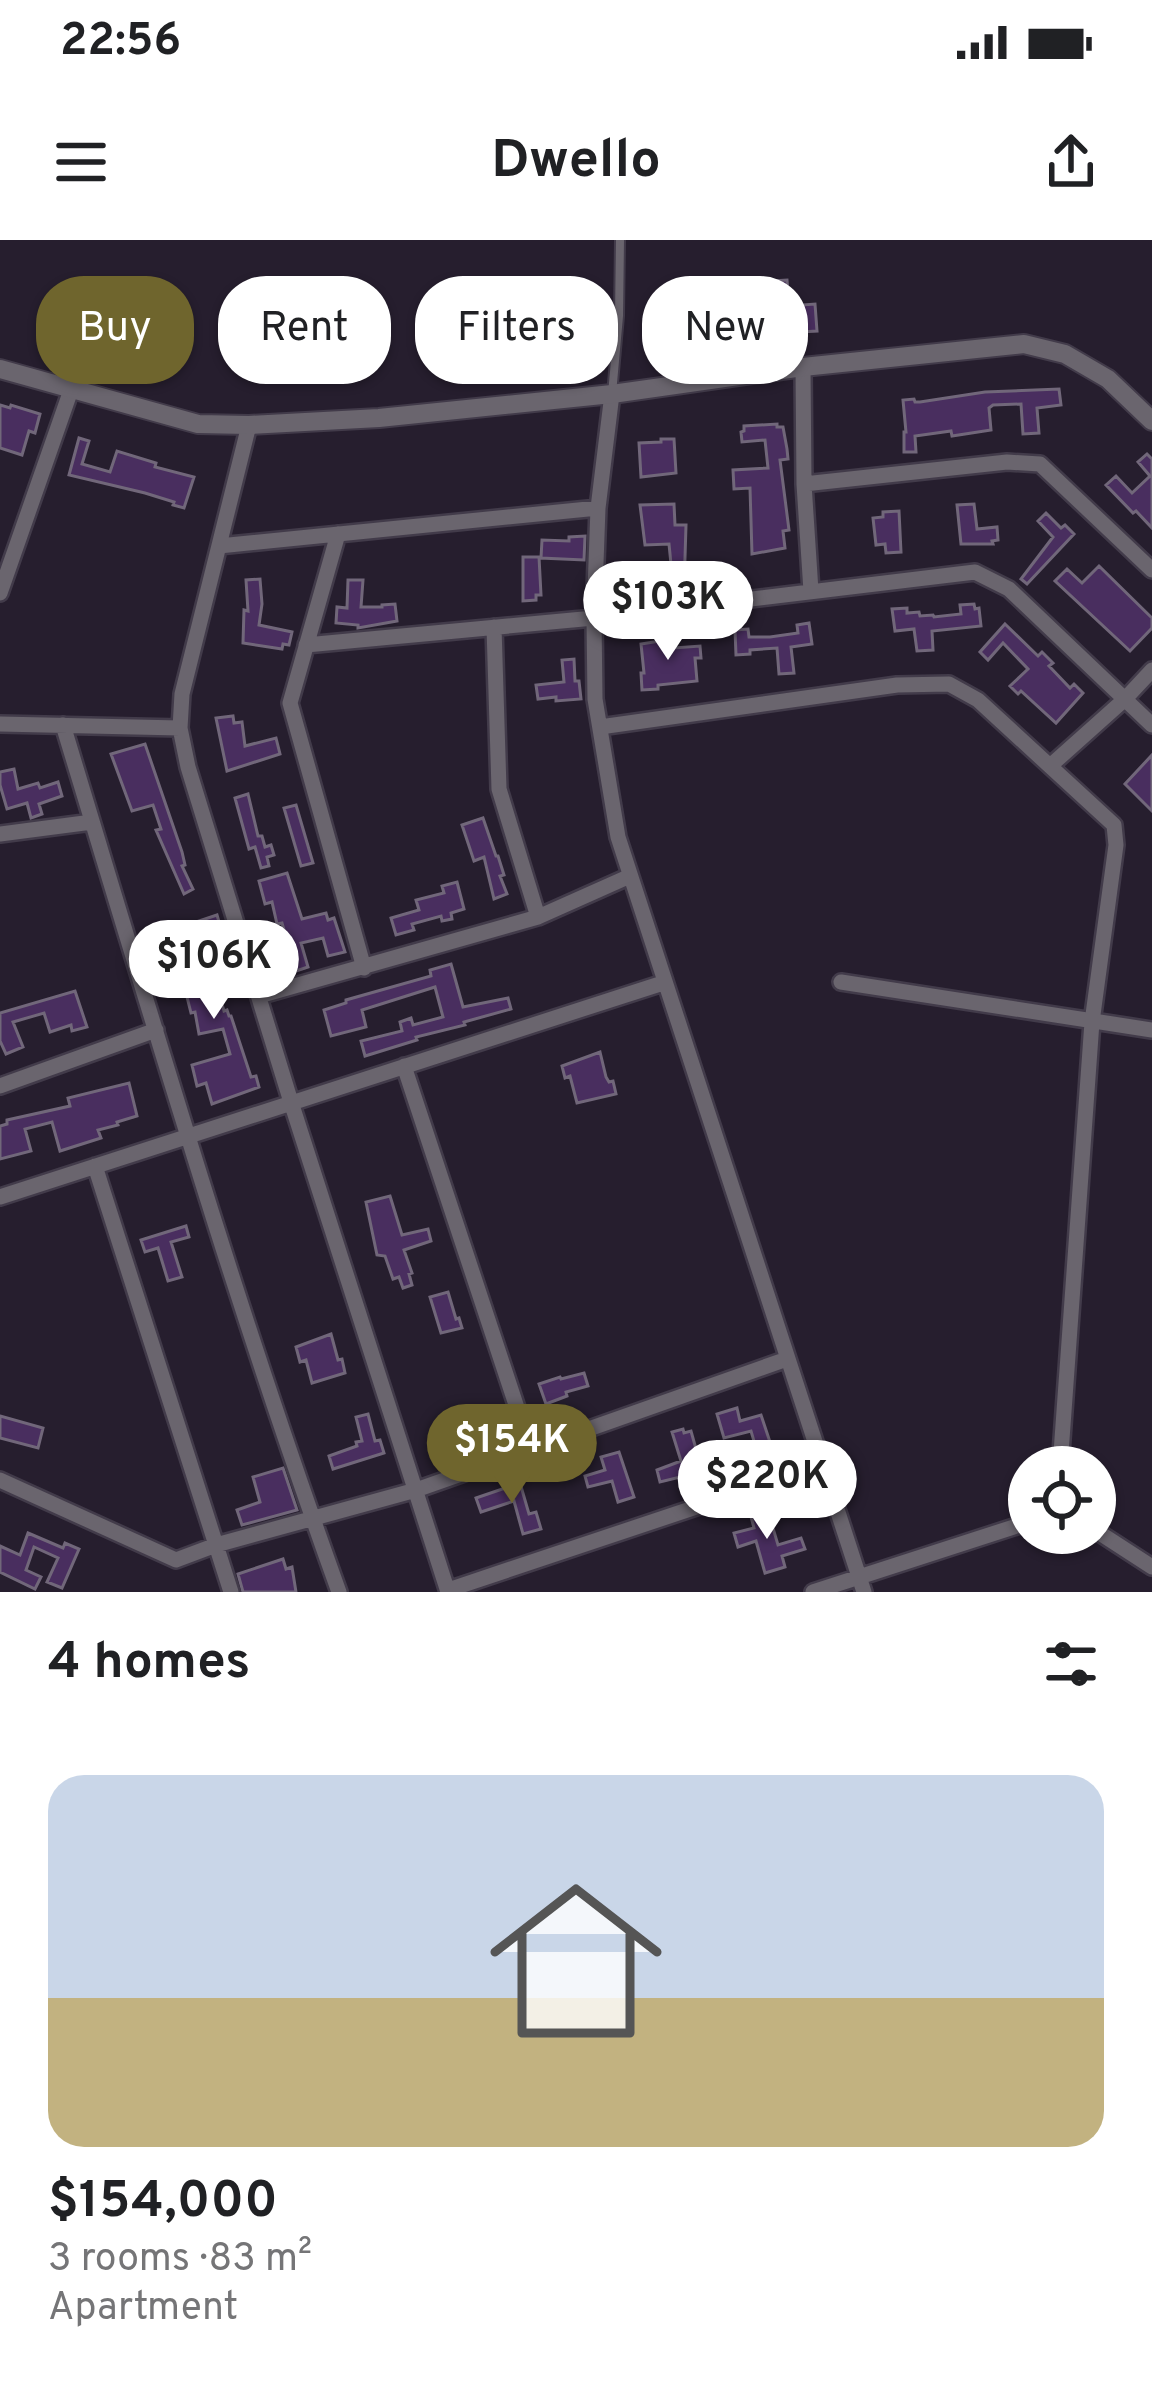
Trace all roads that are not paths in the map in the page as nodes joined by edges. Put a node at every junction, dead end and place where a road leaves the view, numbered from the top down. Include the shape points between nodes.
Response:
1 (620, 240) edge
2 (808, 367) edge
3 (0, 369) edge
4 (685, 384) edge
5 (803, 384) edge
6 (71, 390) junction
7 (611, 394) junction
8 (1152, 421) edge
9 (249, 425) junction
10 (804, 484) junction
11 (598, 508) junction
12 (338, 534) junction
13 (219, 546) junction
14 (1152, 570) edge
15 (811, 591) junction
16 (0, 593) edge
17 (594, 617) junction
18 (494, 627) junction
19 (307, 645) junction
20 (1152, 670) edge
21 (1125, 699) junction
22 (0, 724) edge
23 (63, 725) junction
24 (1152, 725) edge
25 (600, 727) junction
26 (180, 728) junction
27 (1050, 766) junction
28 (92, 822) junction
29 (0, 834) edge
30 (630, 876) junction
31 (538, 917) junction
32 (364, 968) junction
33 (841, 982) dead end
34 (663, 983) junction
35 (259, 997) junction
36 (1092, 1022) junction
37 (156, 1030) junction
38 (1152, 1030) edge
39 (404, 1066) junction
40 (0, 1086) edge
41 (291, 1102) junction
42 (188, 1136) junction
43 (94, 1166) junction
44 (0, 1197) edge
45 (787, 1359) junction
46 (1062, 1446) edge
47 (530, 1450) junction
48 (822, 1466) junction
49 (0, 1480) edge
50 (416, 1490) junction
51 (312, 1517) junction
52 (1008, 1530) edge
53 (1116, 1544) edge
54 (216, 1545) junction
55 (1152, 1567) edge
56 (861, 1585) edge
57 (448, 1591) edge
58 (231, 1592) edge
59 (339, 1592) edge
60 (813, 1592) edge

1 - 7 lane
2 - 8 street via 1024,344 1065,353
3 - 6 street
4 - 7 street
5 - 10 street
6 - 9 street via 198,424
6 - 16 street
7 - 9 street
7 - 11 street
9 - 13 street
10 - 14 street via 1040,464
10 - 15 street
11 - 12 street
11 - 17 street
12 - 13 street
12 - 19 street
13 - 26 street
15 - 17 street
15 - 21 street via 974,572 1009,589
17 - 18 street
17 - 25 street
18 - 19 street
18 - 31 street via 499,789
19 - 32 street via 290,703
20 - 21 street
21 - 24 street
21 - 27 street
22 - 23 street
23 - 26 street
23 - 28 street
25 - 27 street via 949,684
25 - 30 street
26 - 35 street
27 - 36 street via 1114,825
28 - 29 street
28 - 37 street
30 - 31 street
30 - 34 street
31 - 32 street
32 - 35 street
33 - 36 street
34 - 39 street
34 - 45 street
35 - 41 street
36 - 38 street
36 - 46 street
37 - 40 street
37 - 42 street
39 - 41 street
39 - 47 street
41 - 42 street
41 - 50 street
42 - 43 street
42 - 51 street
43 - 44 street
43 - 54 street
45 - 47 street
45 - 48 street
47 - 50 street
48 - 56 street
48 - 57 street
49 - 54 street via 176,1560
50 - 51 street
50 - 57 street
51 - 54 street
51 - 59 street
52 - 56 street
53 - 55 street
54 - 58 street
56 - 60 street

